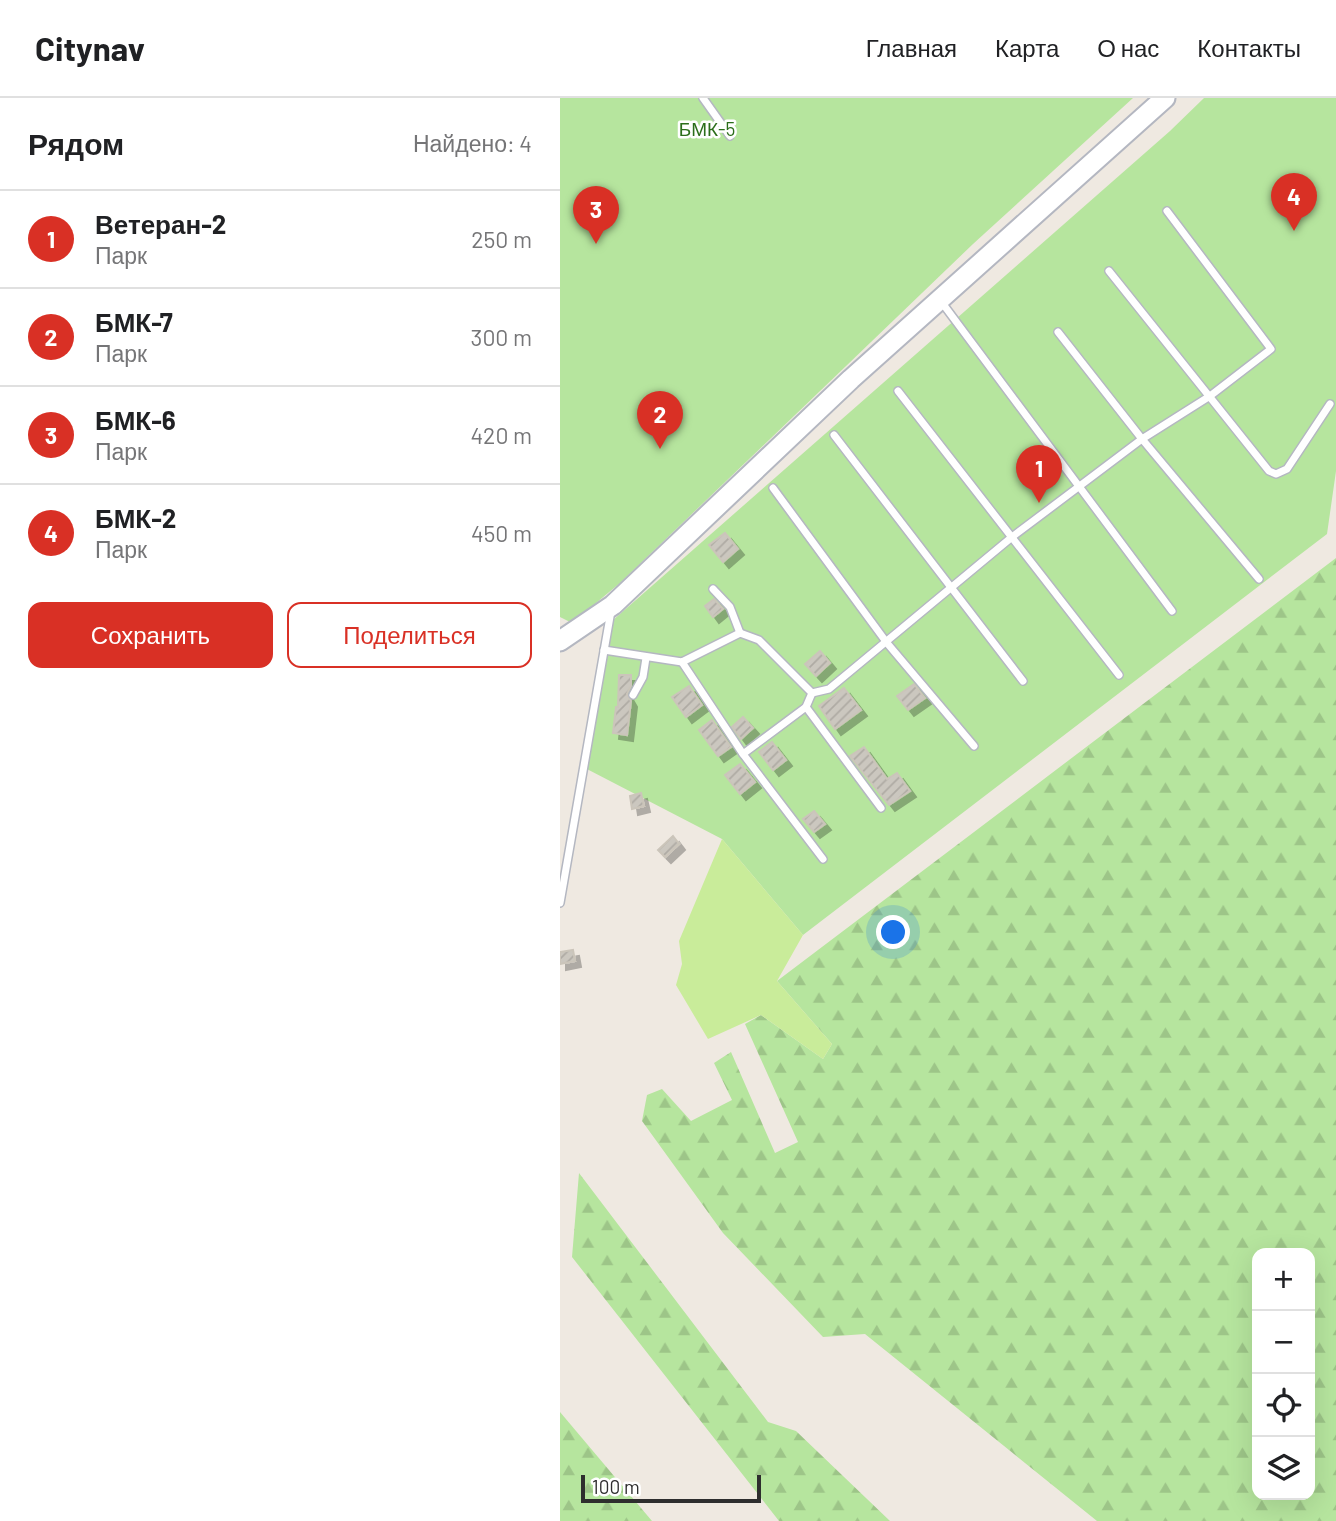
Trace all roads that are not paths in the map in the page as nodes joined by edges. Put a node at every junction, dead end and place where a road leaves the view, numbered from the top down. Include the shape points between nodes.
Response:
1 (703, 98) edge
2 (1165, 98) edge
3 (730, 136) dead end
4 (1167, 211) dead end
5 (1110, 271) dead end
6 (940, 300) junction
7 (1058, 332) dead end
8 (898, 391) dead end
9 (1210, 396) junction
10 (1330, 404) dead end
11 (834, 435) dead end
12 (1142, 439) junction
13 (1079, 487) junction
14 (773, 488) dead end
15 (1012, 537) junction
16 (1259, 579) dead end
17 (949, 587) junction
18 (713, 589) dead end
19 (612, 605) junction
20 (1171, 611) dead end
21 (740, 634) junction
22 (560, 641) edge
23 (887, 643) junction
24 (604, 650) junction
25 (646, 658) junction
26 (682, 663) junction
27 (1119, 675) dead end
28 (1023, 681) dead end
29 (812, 693) junction
30 (633, 695) dead end
31 (806, 707) junction
32 (974, 746) dead end
33 (743, 754) junction
34 (881, 808) dead end
35 (824, 859) dead end
36 (560, 903) edge

1 - 3 lane
2 - 6 main road
4 - 9 lane via 1271,349
5 - 9 lane
6 - 13 lane
6 - 19 main road
7 - 12 lane
8 - 15 lane
9 - 10 lane via 1276,474 1287,469
9 - 12 lane
11 - 17 lane
12 - 13 lane
12 - 16 lane
13 - 15 lane
13 - 20 lane
14 - 23 lane
15 - 17 lane
15 - 27 lane
17 - 23 lane
17 - 28 lane
18 - 21 lane via 730,607
19 - 22 main road
19 - 24 lane
21 - 26 lane
21 - 29 lane via 760,640
23 - 29 lane via 829,689
23 - 32 lane
24 - 25 lane
24 - 36 lane
25 - 26 lane
25 - 30 lane
26 - 33 lane
29 - 31 lane
31 - 33 lane
31 - 34 lane
33 - 35 lane

